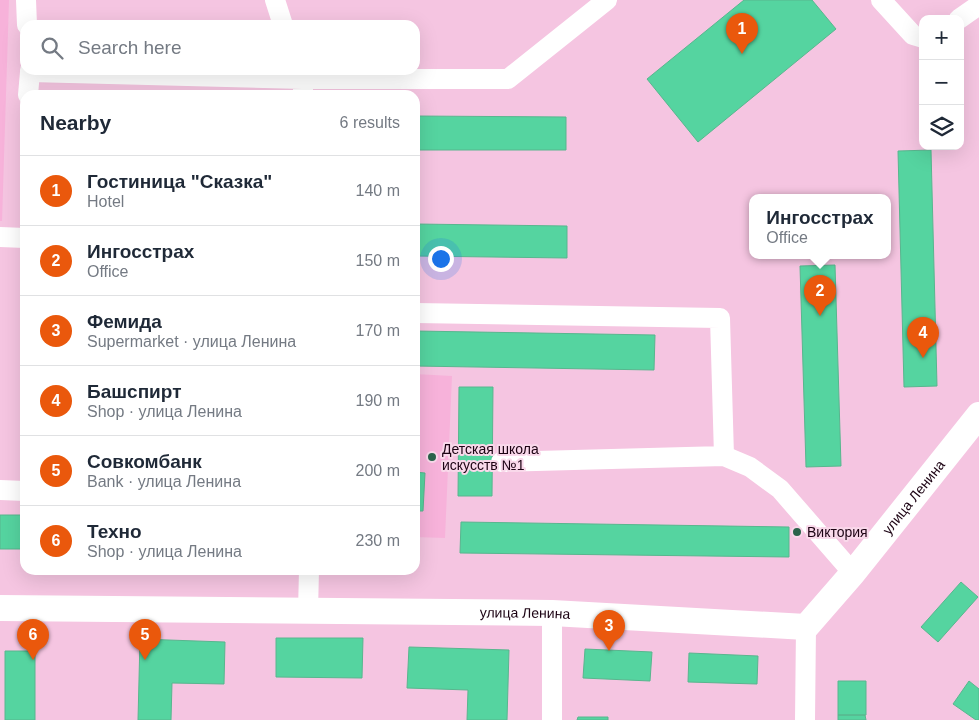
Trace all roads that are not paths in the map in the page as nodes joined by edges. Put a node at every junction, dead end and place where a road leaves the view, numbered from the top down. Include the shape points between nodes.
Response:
1 (26, 0) edge
2 (274, 0) edge
3 (607, 0) edge
4 (881, 0) edge
5 (979, 5) edge
6 (964, 16) edge
7 (28, 20) edge
8 (281, 20) edge
9 (919, 37) edge
10 (30, 75) edge
11 (139, 75) edge
12 (302, 81) edge
13 (28, 90) edge
14 (0, 237) edge
15 (20, 238) edge
16 (420, 313) edge
17 (979, 415) edge
18 (724, 456) junction
19 (501, 462) dead end
20 (0, 490) edge
21 (20, 491) edge
22 (853, 573) junction
23 (309, 575) edge
24 (0, 608) edge
25 (308, 611) junction
26 (552, 613) junction
27 (806, 627) junction
28 (552, 720) edge
29 (805, 720) edge

1 - 7 street
2 - 8 street
3 - 12 street via 508,79
4 - 9 street via 913,35
5 - 6 street
10 - 13 street
11 - 12 street
14 - 15 street
16 - 18 street via 720,318
17 - 22 main road, улица Ленина
18 - 19 street
18 - 22 street via 750,467 780,489
20 - 21 street
22 - 27 main road, улица Ленина
23 - 25 street
24 - 25 main road, улица Ленина
25 - 26 main road, улица Ленина
26 - 27 main road, улица Ленина
26 - 28 street
27 - 29 street

